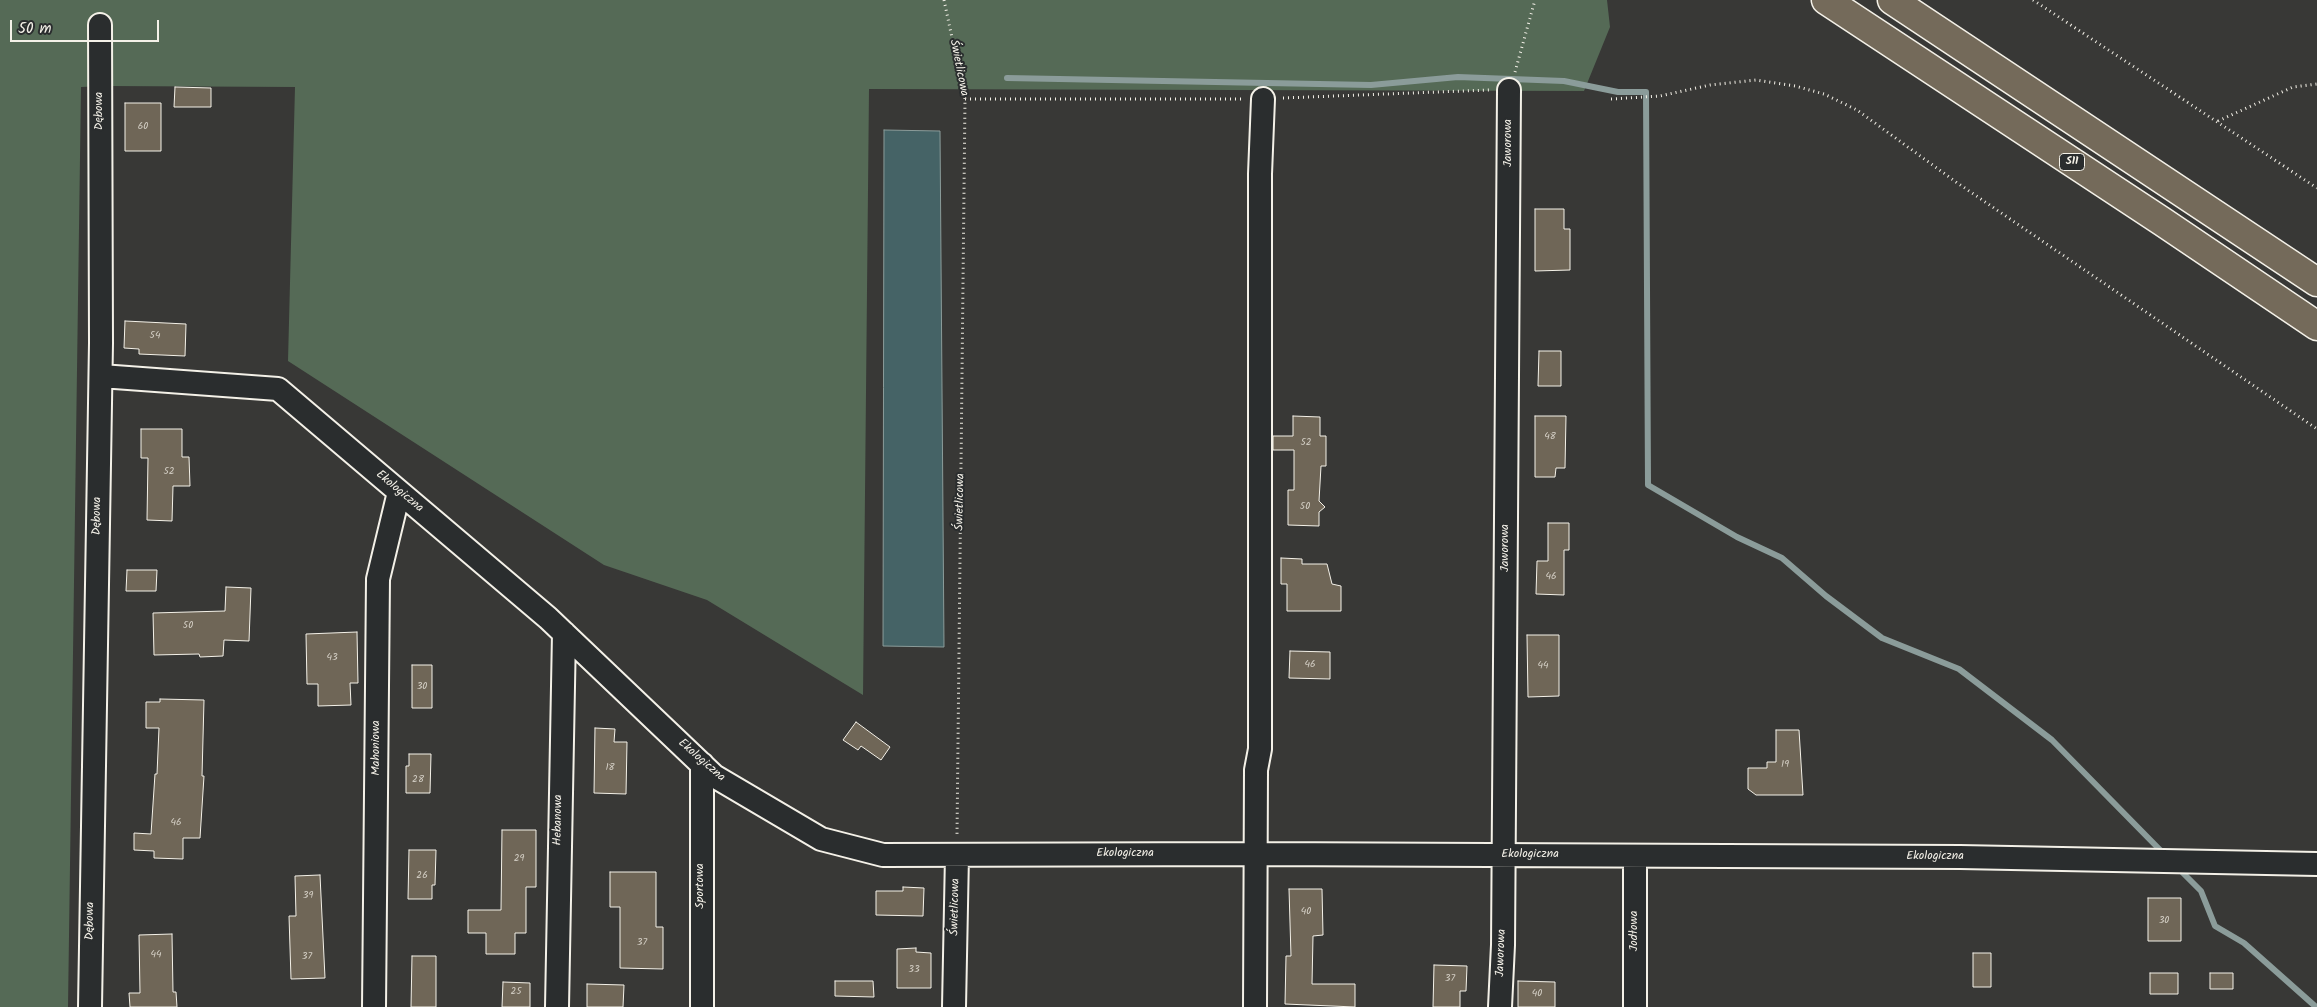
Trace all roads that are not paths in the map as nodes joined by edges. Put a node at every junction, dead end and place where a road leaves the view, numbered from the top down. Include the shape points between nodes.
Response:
1 (1826, 0) edge
2 (1892, 0) edge
3 (100, 25) dead end
4 (1509, 90) road end
5 (1264, 99) road end
6 (2317, 282) edge
7 (2317, 326) edge
8 (100, 376) junction
9 (399, 492) junction
10 (564, 633) junction
11 (702, 764) junction
12 (1256, 854) junction
13 (957, 855) junction
14 (1503, 855) junction
15 (1634, 856) junction
16 (2317, 864) edge
17 (90, 1007) edge
18 (374, 1007) edge
19 (557, 1007) edge
20 (702, 1007) edge
21 (954, 1007) edge
22 (1255, 1007) edge
23 (1500, 1007) edge
24 (1635, 1007) edge

1 - 7 highway, S11
2 - 6 highway
3 - 8 street, Dębowa
4 - 14 street, Jaworowa
5 - 12 street via 1260,174 1260,749 1256,770
8 - 9 street, Ekologiczna via 278,389
8 - 17 street, Dębowa
9 - 10 street, Ekologiczna
9 - 18 street, Mahoniowa via 378,579
10 - 11 street, Ekologiczna
10 - 19 street, Hebanowa
11 - 13 street, Ekologiczna via 714,776 821,840 884,856
11 - 20 street, Sportowa
12 - 13 street, Ekologiczna
12 - 14 street, Ekologiczna
12 - 22 street
13 - 21 street, Świetlicowa
14 - 15 street, Ekologiczna
14 - 23 street, Jaworowa
15 - 16 street, Ekologiczna
15 - 24 street, Jodłowa

